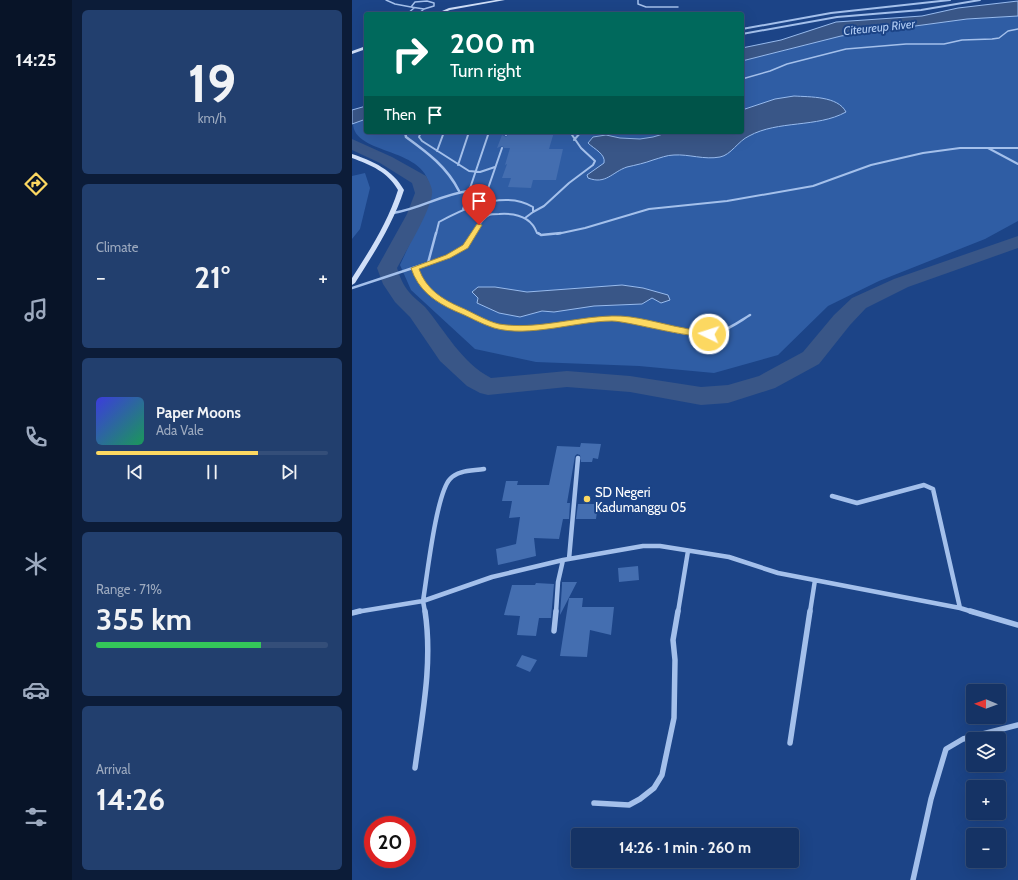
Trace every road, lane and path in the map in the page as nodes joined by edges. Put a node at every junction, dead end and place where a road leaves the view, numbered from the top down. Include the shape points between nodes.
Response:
1 (386, 0) edge
2 (436, 0) edge
3 (503, 0) edge
4 (638, 0) edge
5 (950, 0) edge
6 (980, 0) edge
7 (432, 2) junction
8 (931, 3) junction
9 (411, 7) junction
10 (678, 7) dead end
11 (414, 8) junction
12 (938, 8) junction
13 (424, 9) junction
14 (409, 12) edge
15 (420, 12) edge
16 (442, 12) edge
17 (744, 29) edge
18 (1018, 29) edge
19 (744, 34) edge
20 (364, 48) edge
21 (352, 53) edge
22 (744, 78) edge
23 (405, 134) edge
24 (420, 134) edge
25 (443, 134) edge
26 (468, 134) edge
27 (488, 134) edge
28 (571, 134) edge
29 (579, 134) edge
30 (574, 140) junction
31 (987, 147) junction
32 (502, 148) dead end
33 (1018, 148) edge
34 (437, 151) junction
35 (352, 156) edge
36 (1018, 164) edge
37 (458, 165) junction
38 (495, 167) junction
39 (476, 172) junction
40 (459, 191) junction
41 (469, 191) junction
42 (483, 203) junction
43 (463, 209) junction
44 (533, 212) junction
45 (393, 213) junction
46 (525, 218) junction
47 (428, 263) junction
48 (415, 268) junction
49 (352, 283) edge
50 (352, 288) edge
51 (750, 314) dead end
52 (578, 458) dead end
53 (484, 469) dead end
54 (832, 496) dead end
55 (688, 551) junction
56 (569, 559) junction
57 (563, 560) junction
58 (815, 580) junction
59 (423, 601) junction
60 (960, 608) junction
61 (352, 614) edge
62 (1018, 625) edge
63 (554, 631) dead end
64 (1018, 725) edge
65 (790, 743) dead end
66 (415, 768) dead end
67 (594, 803) dead end
68 (913, 880) edge

1 - 9 lane
2 - 7 lane
3 - 16 street
4 - 10 lane via 638,4 646,7
5 - 8 street
6 - 12 street
7 - 9 lane via 421,1 412,4
7 - 13 lane via 434,6
8 - 12 street
8 - 17 street via 831,12
9 - 11 lane
11 - 13 lane
11 - 14 lane
12 - 19 street via 837,17
13 - 15 lane
18 - 22 lane via 992,39 846,49
20 - 21 street
23 - 40 street via 452,177
24 - 34 lane via 422,141
25 - 34 lane
26 - 37 lane
27 - 39 lane
28 - 30 lane
29 - 30 lane
30 - 44 lane via 593,158 593,165 544,206
31 - 33 lane
31 - 36 lane
31 - 46 lane via 923,153 871,166 813,186 727,201 649,209 554,235 537,233 535,227
32 - 38 lane
34 - 37 lane
35 - 45 street via 382,169 398,183 401,190
37 - 39 lane
38 - 39 lane
38 - 42 lane
39 - 41 lane
40 - 41 street
40 - 45 street via 407,212
41 - 43 lane
42 - 43 lane
42 - 44 lane via 510,201 530,204
43 - 47 lane via 439,222
44 - 46 lane
45 - 49 street
46 - 47 lane via 511,213 490,215 479,225 466,247 448,257
47 - 48 lane
48 - 50 lane
48 - 51 lane via 425,287 440,301 485,322 503,327 530,328 612,318 709,334 719,332
52 - 56 street
53 - 59 street via 461,472 450,479 444,488
54 - 60 street via 857,503 924,485 933,489
55 - 56 street via 643,546
55 - 58 street via 729,557 778,573
55 - 67 street via 673,640 674,718 662,775 654,788 629,805
56 - 57 street
57 - 59 street via 492,577
57 - 63 street via 558,582
58 - 60 street
58 - 65 street
59 - 61 street
59 - 66 street via 429,653
60 - 62 street
64 - 68 street via 963,739 946,749 931,798

